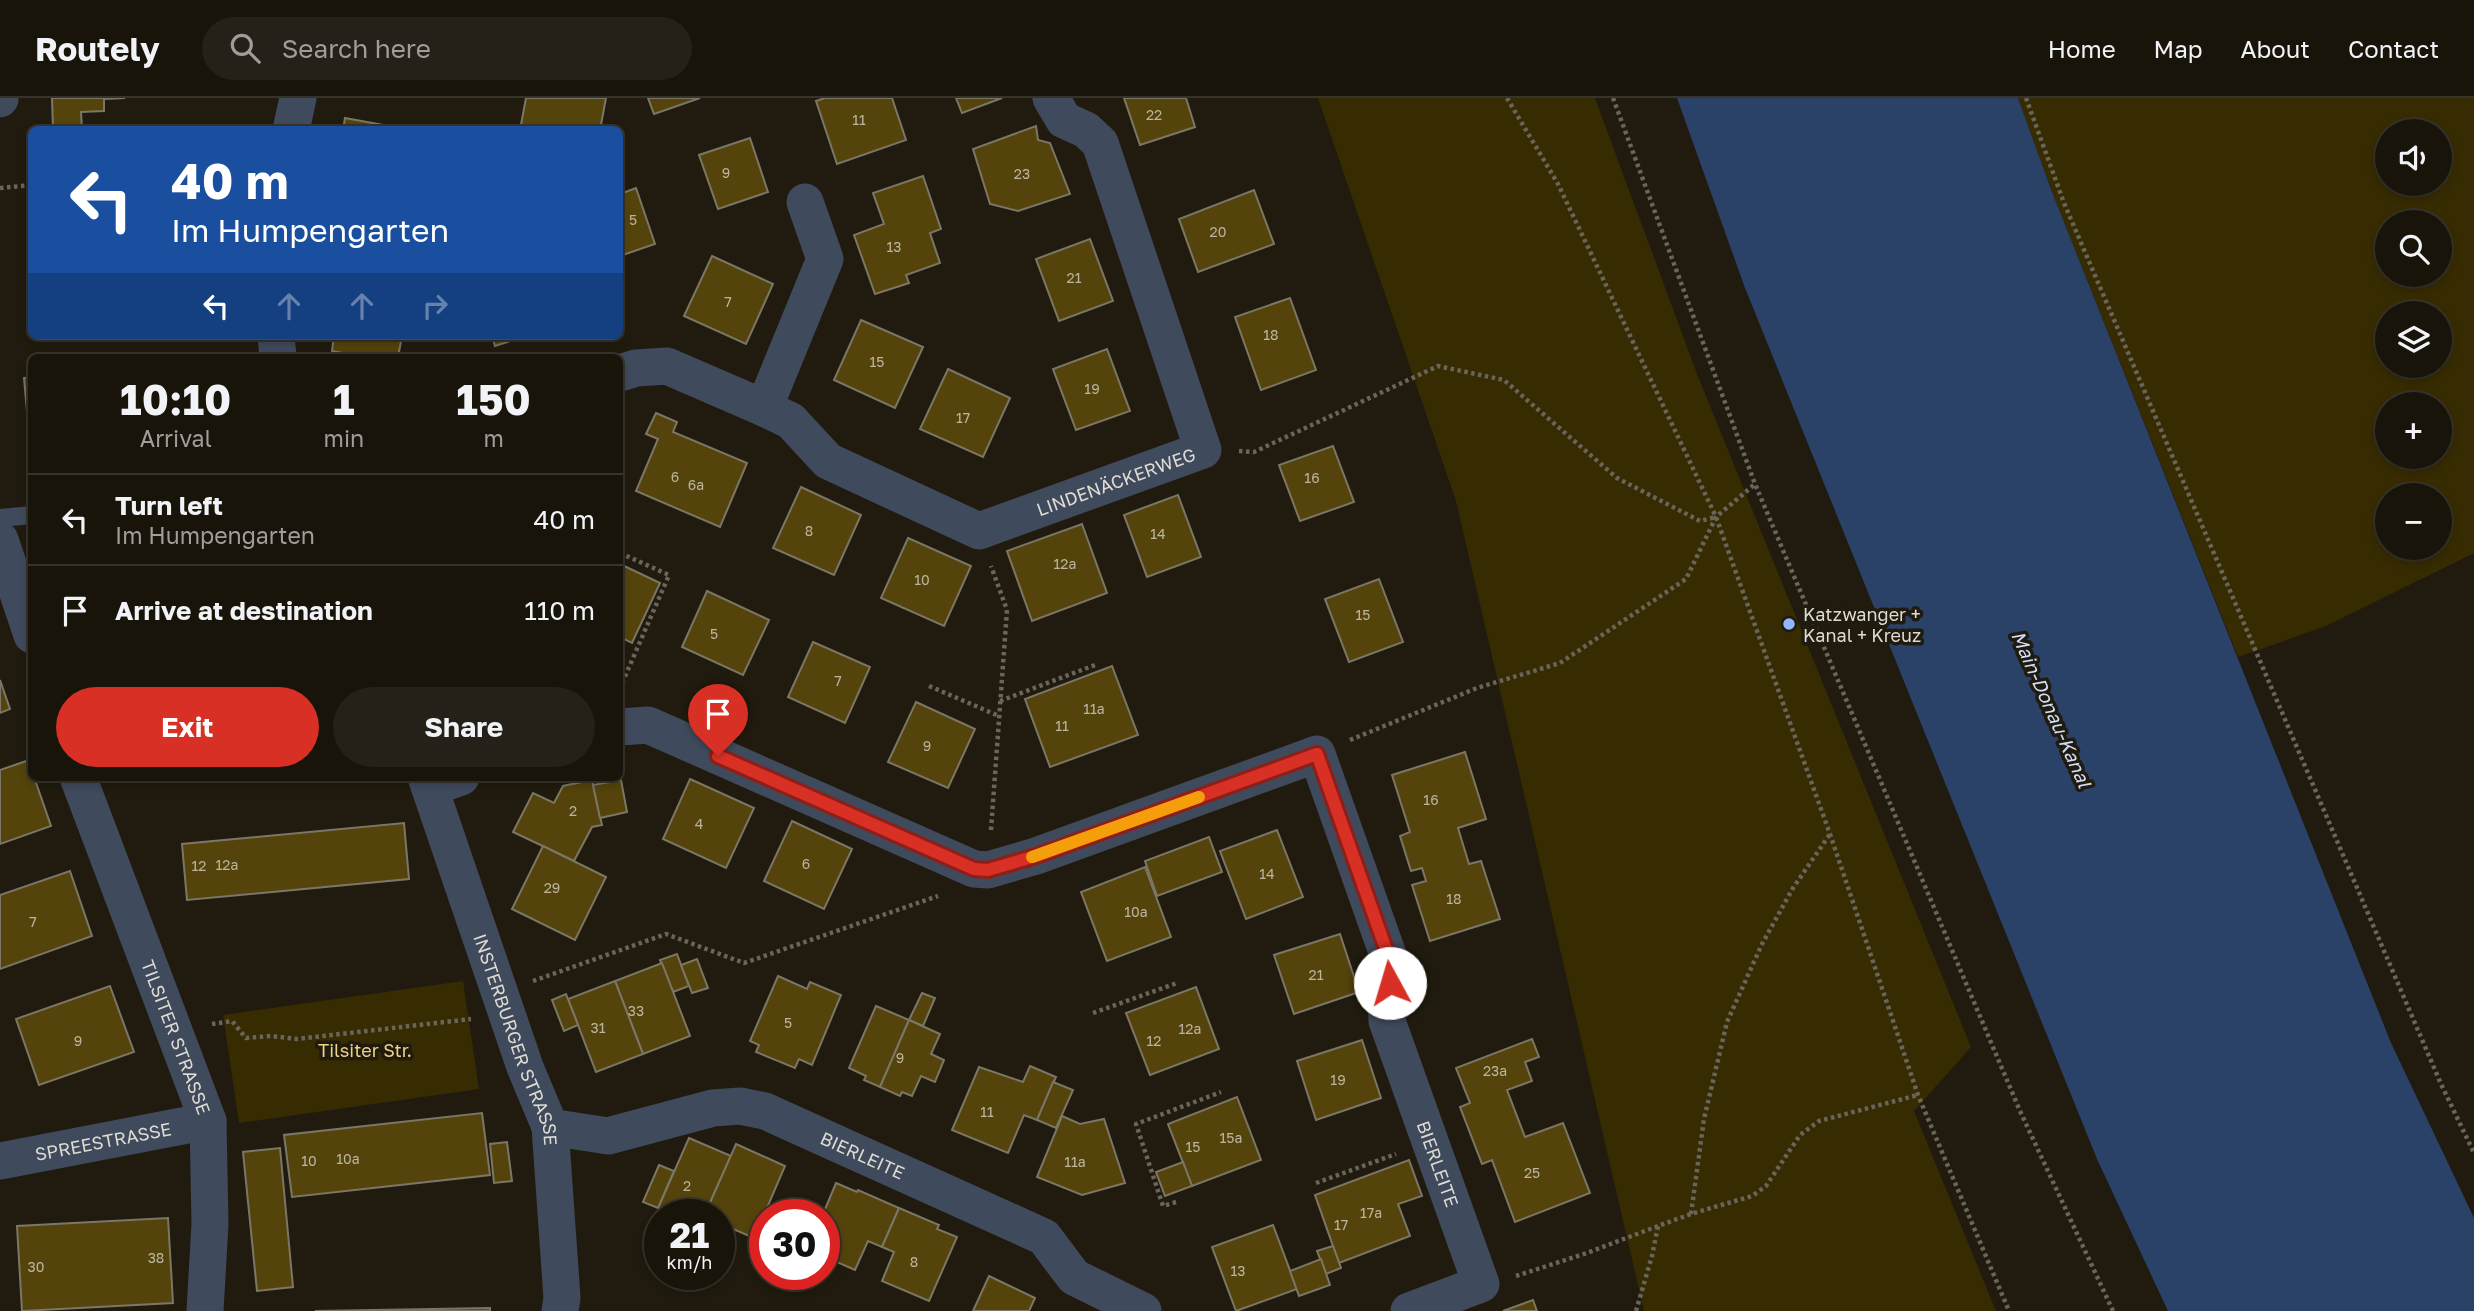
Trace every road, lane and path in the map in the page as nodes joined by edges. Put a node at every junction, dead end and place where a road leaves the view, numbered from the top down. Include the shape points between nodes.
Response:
1 (298, 98) edge
2 (1507, 98) edge
3 (1613, 98) edge
4 (2026, 98) edge
5 (1052, 101) edge
6 (292, 126) edge
7 (28, 185) edge
8 (0, 188) edge
9 (805, 202) dead end
10 (623, 372) edge
11 (764, 408) junction
12 (1203, 450) junction
13 (1755, 484) junction
14 (28, 515) edge
15 (1716, 517) junction
16 (0, 518) edge
17 (979, 531) junction
18 (0, 540) edge
19 (623, 554) edge
20 (28, 623) edge
21 (1095, 665) dead end
22 (623, 681) edge
23 (929, 686) dead end
24 (1000, 701) junction
25 (999, 716) junction
26 (623, 727) edge
27 (1317, 754) junction
28 (80, 781) edge
29 (439, 781) edge
30 (1830, 834) junction
31 (981, 869) junction
32 (1177, 983) dead end
33 (503, 1004) junction
34 (1093, 1013) dead end
35 (246, 1038) dead end
36 (1221, 1092) dead end
37 (1918, 1096) junction
38 (208, 1122) junction
39 (550, 1127) junction
40 (1430, 1142) junction
41 (2474, 1153) edge
42 (0, 1160) edge
43 (1316, 1183) dead end
44 (1176, 1202) dead end
45 (1691, 1214) junction
46 (1658, 1226) junction
47 (1481, 1284) junction
48 (205, 1311) edge
49 (560, 1311) edge
50 (1143, 1311) edge
51 (1409, 1311) edge
52 (1636, 1311) edge
53 (2009, 1311) edge
54 (2113, 1311) edge

1 - 6 street
2 - 15 path via 1559,184
3 - 13 path
4 - 41 path via 2064,203
5 - 12 street, LINDENÄCKERWEG via 1064,120 1100,143
7 - 8 path
9 - 11 street via 825,258
10 - 11 street via 667,366
11 - 17 street via 791,421 828,461
12 - 15 path via 1254,452 1438,366 1504,380 1617,478 1700,521
12 - 17 street, LINDENÄCKERWEG
13 - 15 path
13 - 54 path via 2020,1111
14 - 16 lane
15 - 27 path via 1686,579 1560,663 1477,688
15 - 30 path
17 - 24 path via 1007,610
18 - 20 street
19 - 22 path via 668,575
21 - 24 path
23 - 25 path
24 - 25 path
25 - 31 path
26 - 31 street via 648,725
27 - 31 street via 1036,856
27 - 40 street, BIERLEITE via 1393,969 1386,997 1387,1021
28 - 38 street, TILSITER STRASSE
29 - 33 street, INSTERBURGER STRASSE
30 - 37 path
30 - 45 path via 1793,888 1727,1022 1704,1119
31 - 33 path via 951,892 744,963 666,934
32 - 34 path
33 - 35 path via 297,1040
33 - 39 street, INSTERBURGER STRASSE
36 - 44 path via 1136,1124 1163,1206
37 - 45 path via 1819,1121 1800,1135 1766,1186 1752,1196
37 - 53 path
38 - 42 street, SPREESTRASSE
38 - 48 street, TILSITER STRASSE via 210,1224
39 - 49 street, INSTERBURGER STRASSE
39 - 50 street, BIERLEITE via 608,1136 713,1108 765,1111 1044,1237 1074,1277
40 - 43 path
40 - 47 street, BIERLEITE
45 - 46 path
46 - 47 path via 1520,1276
46 - 52 path
47 - 51 street

